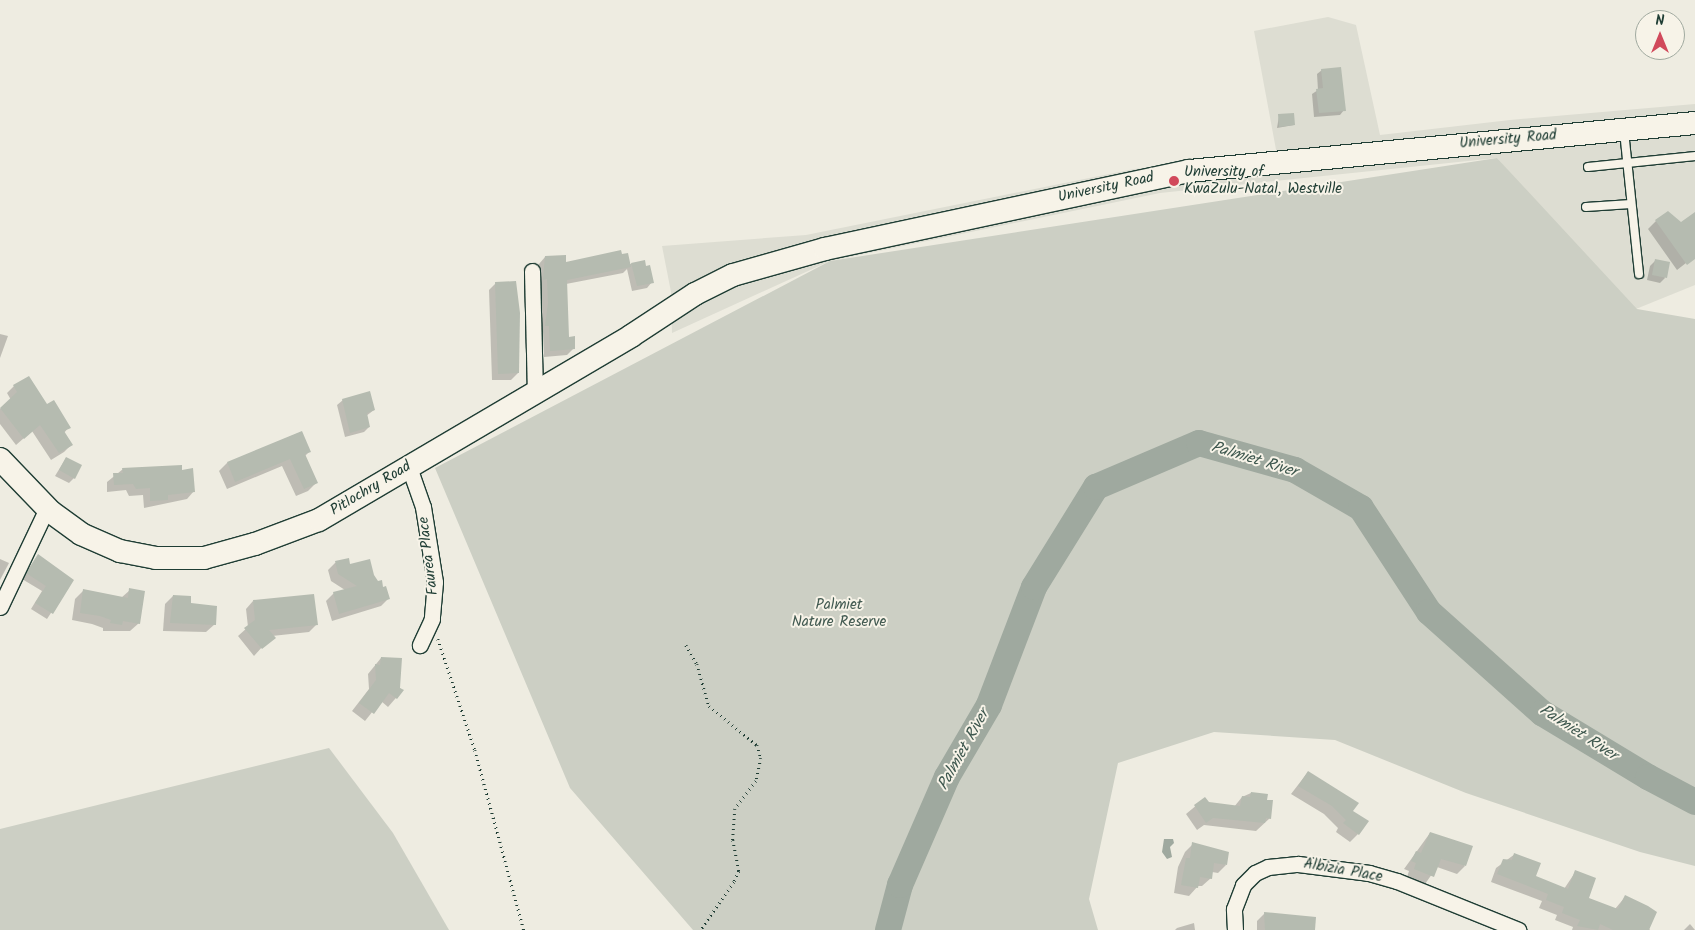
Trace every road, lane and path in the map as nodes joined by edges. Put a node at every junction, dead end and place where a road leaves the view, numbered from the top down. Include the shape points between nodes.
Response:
1 (1695, 123) edge
2 (1623, 130) junction
3 (1695, 156) edge
4 (1626, 163) junction
5 (1588, 167) dead end
6 (1631, 204) junction
7 (1586, 207) dead end
8 (532, 271) dead end
9 (733, 274) joint
10 (1639, 274) dead end
11 (536, 391) junction
12 (0, 458) edge
13 (408, 467) junction
14 (47, 508) junction
15 (0, 607) edge
16 (432, 619) junction
17 (686, 645) dead end
18 (420, 646) dead end
19 (524, 930) edge
20 (701, 930) edge
21 (1235, 930) edge
22 (1518, 930) edge

1 - 2 street, University Road
2 - 4 lane
2 - 9 street, University Road via 1189,171 825,249
3 - 4 lane
4 - 5 lane
4 - 6 lane
6 - 7 lane
6 - 10 lane
8 - 11 street
9 - 11 street, Pitlochry Road
11 - 13 street, Pitlochry Road
12 - 14 street, Pitlochry Road
13 - 14 street, Pitlochry Road via 319,520 255,544 204,558 156,558 120,551 81,534
13 - 16 street, Faurea Place via 423,507 431,547 435,603
14 - 15 street
16 - 18 street, Faurea Place
16 - 19 path via 475,750
17 - 20 path via 697,664 709,706 757,745 761,758 756,781 735,809 733,840 739,871
21 - 22 street, Albizia Place via 1234,909 1243,885 1268,867 1298,864 1387,878

